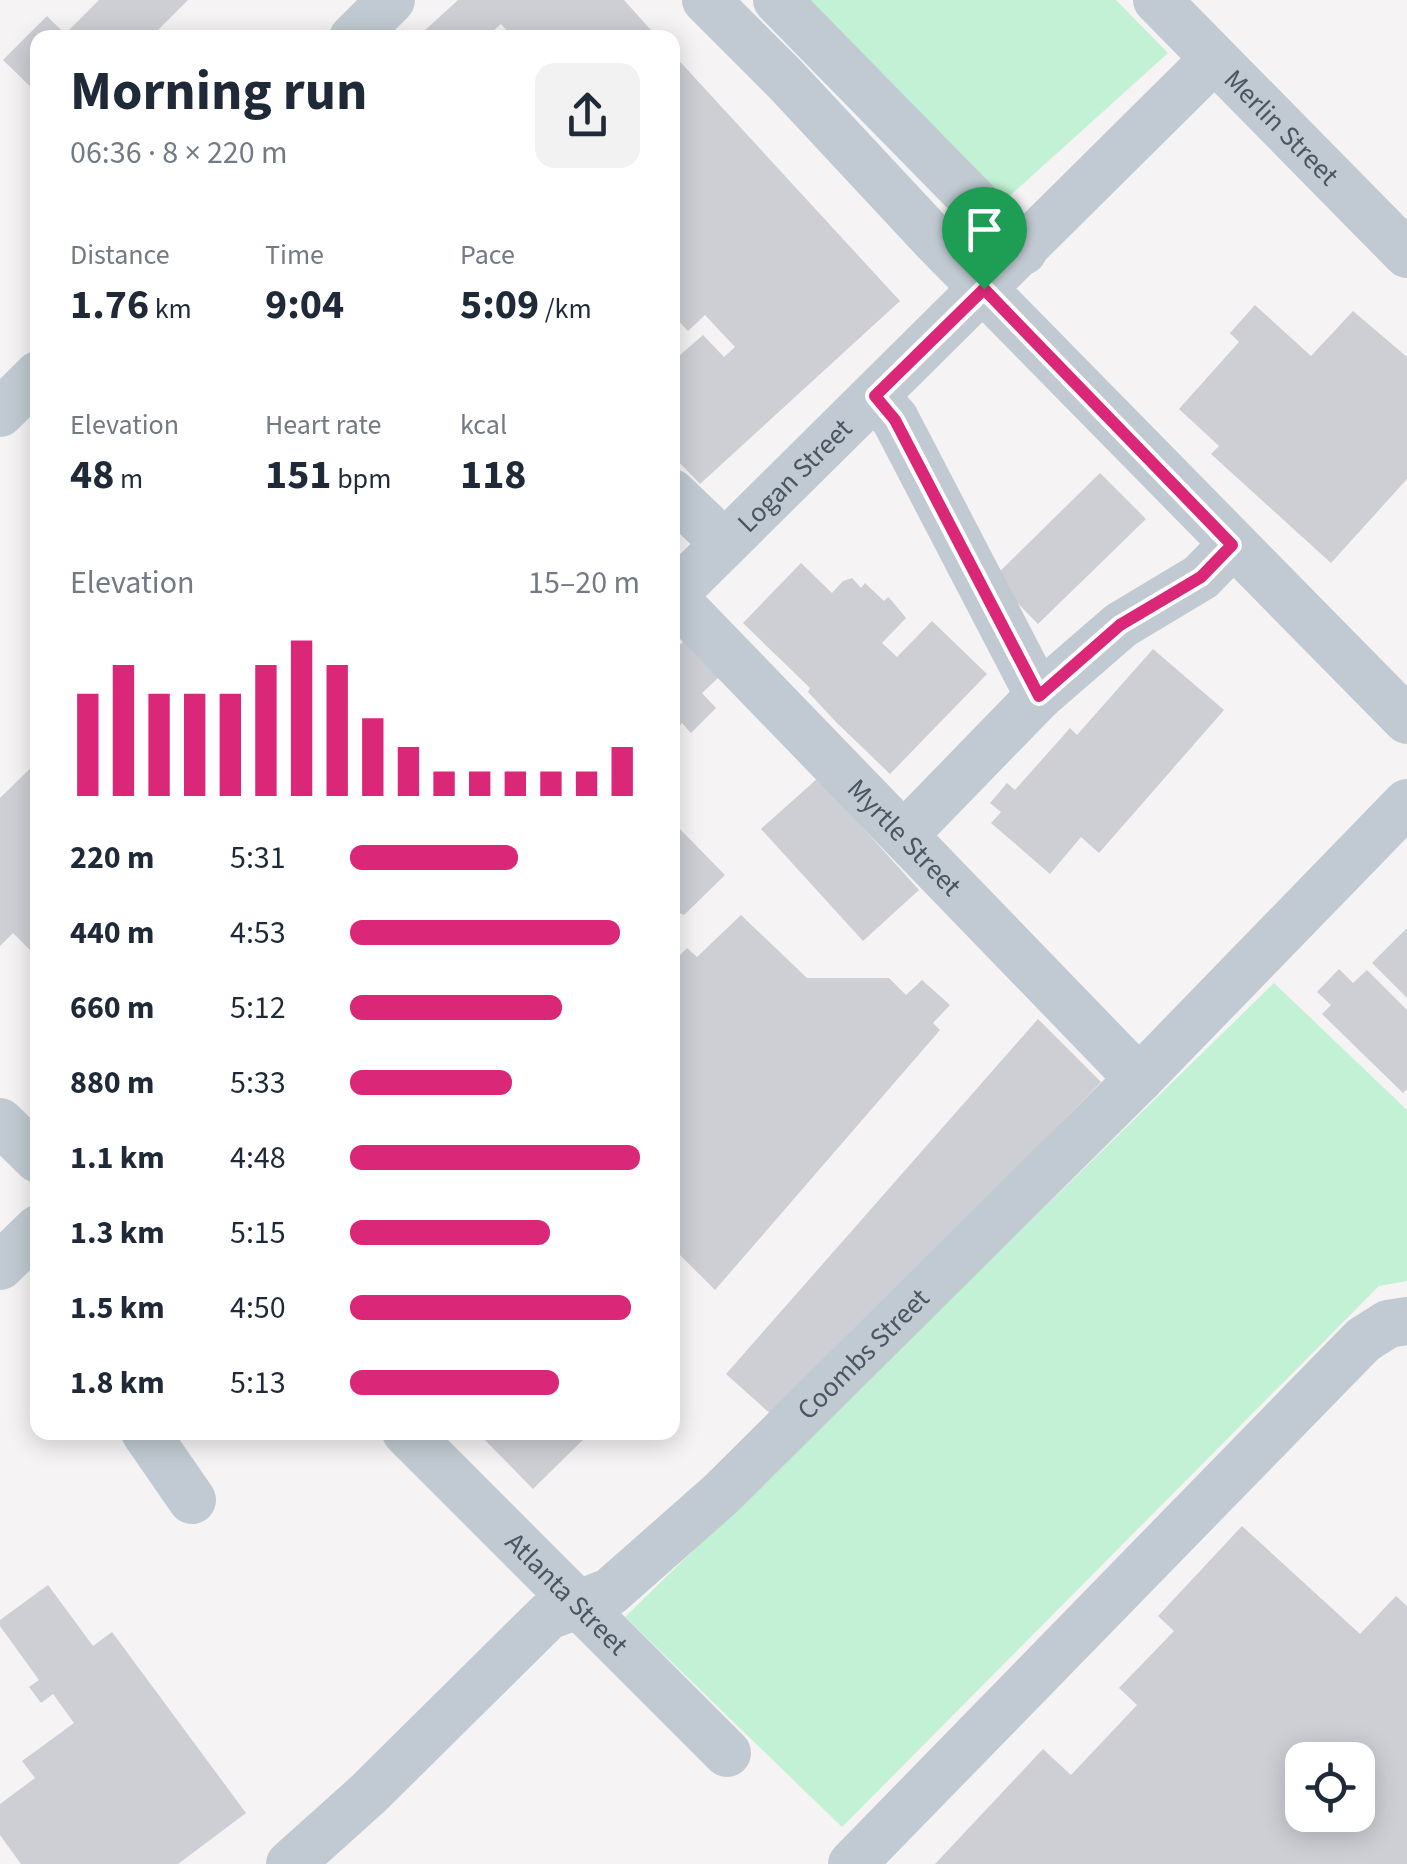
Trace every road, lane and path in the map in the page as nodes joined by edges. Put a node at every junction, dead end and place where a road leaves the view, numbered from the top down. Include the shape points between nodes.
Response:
1 (391, 0) edge
2 (706, 0) edge
3 (776, 0) edge
4 (1157, 0) edge
5 (362, 30) edge
6 (1213, 60) junction
7 (1023, 251) junction
8 (1407, 254) edge
9 (984, 289) junction
10 (30, 383) edge
11 (875, 396) junction
12 (0, 413) edge
13 (680, 502) edge
14 (724, 543) junction
15 (1232, 545) junction
16 (680, 588) edge
17 (680, 604) edge
18 (1039, 696) junction
19 (1407, 720) edge
20 (1407, 803) edge
21 (905, 834) junction
22 (1138, 1079) junction
23 (0, 1122) edge
24 (30, 1150) edge
25 (1407, 1321) edge
26 (151, 1440) edge
27 (414, 1440) edge
28 (192, 1500) dead end
29 (580, 1604) junction
30 (726, 1752) dead end
31 (290, 1864) edge
32 (852, 1864) edge

1 - 5 street
2 - 9 street
3 - 7 street
4 - 6 street, Merlin Street
6 - 7 street, Logan Street
6 - 8 street, Merlin Street
7 - 9 street, Logan Street
9 - 11 street, Logan Street
9 - 15 street
10 - 12 street
11 - 14 street, Logan Street
11 - 18 street via 895,420
13 - 14 street
14 - 16 street, Logan Street
15 - 18 street via 1201,577 1120,625
15 - 19 street
17 - 21 street, Myrtle Street
18 - 21 street
20 - 22 street, Coombs Street
21 - 22 street, Myrtle Street
22 - 29 street, Coombs Street via 721,1494 610,1592
23 - 24 street
25 - 32 street via 1363,1340
26 - 28 street
27 - 29 street, Atlanta Street
29 - 30 street, Atlanta Street
29 - 31 street, Coombs Street via 548,1616

